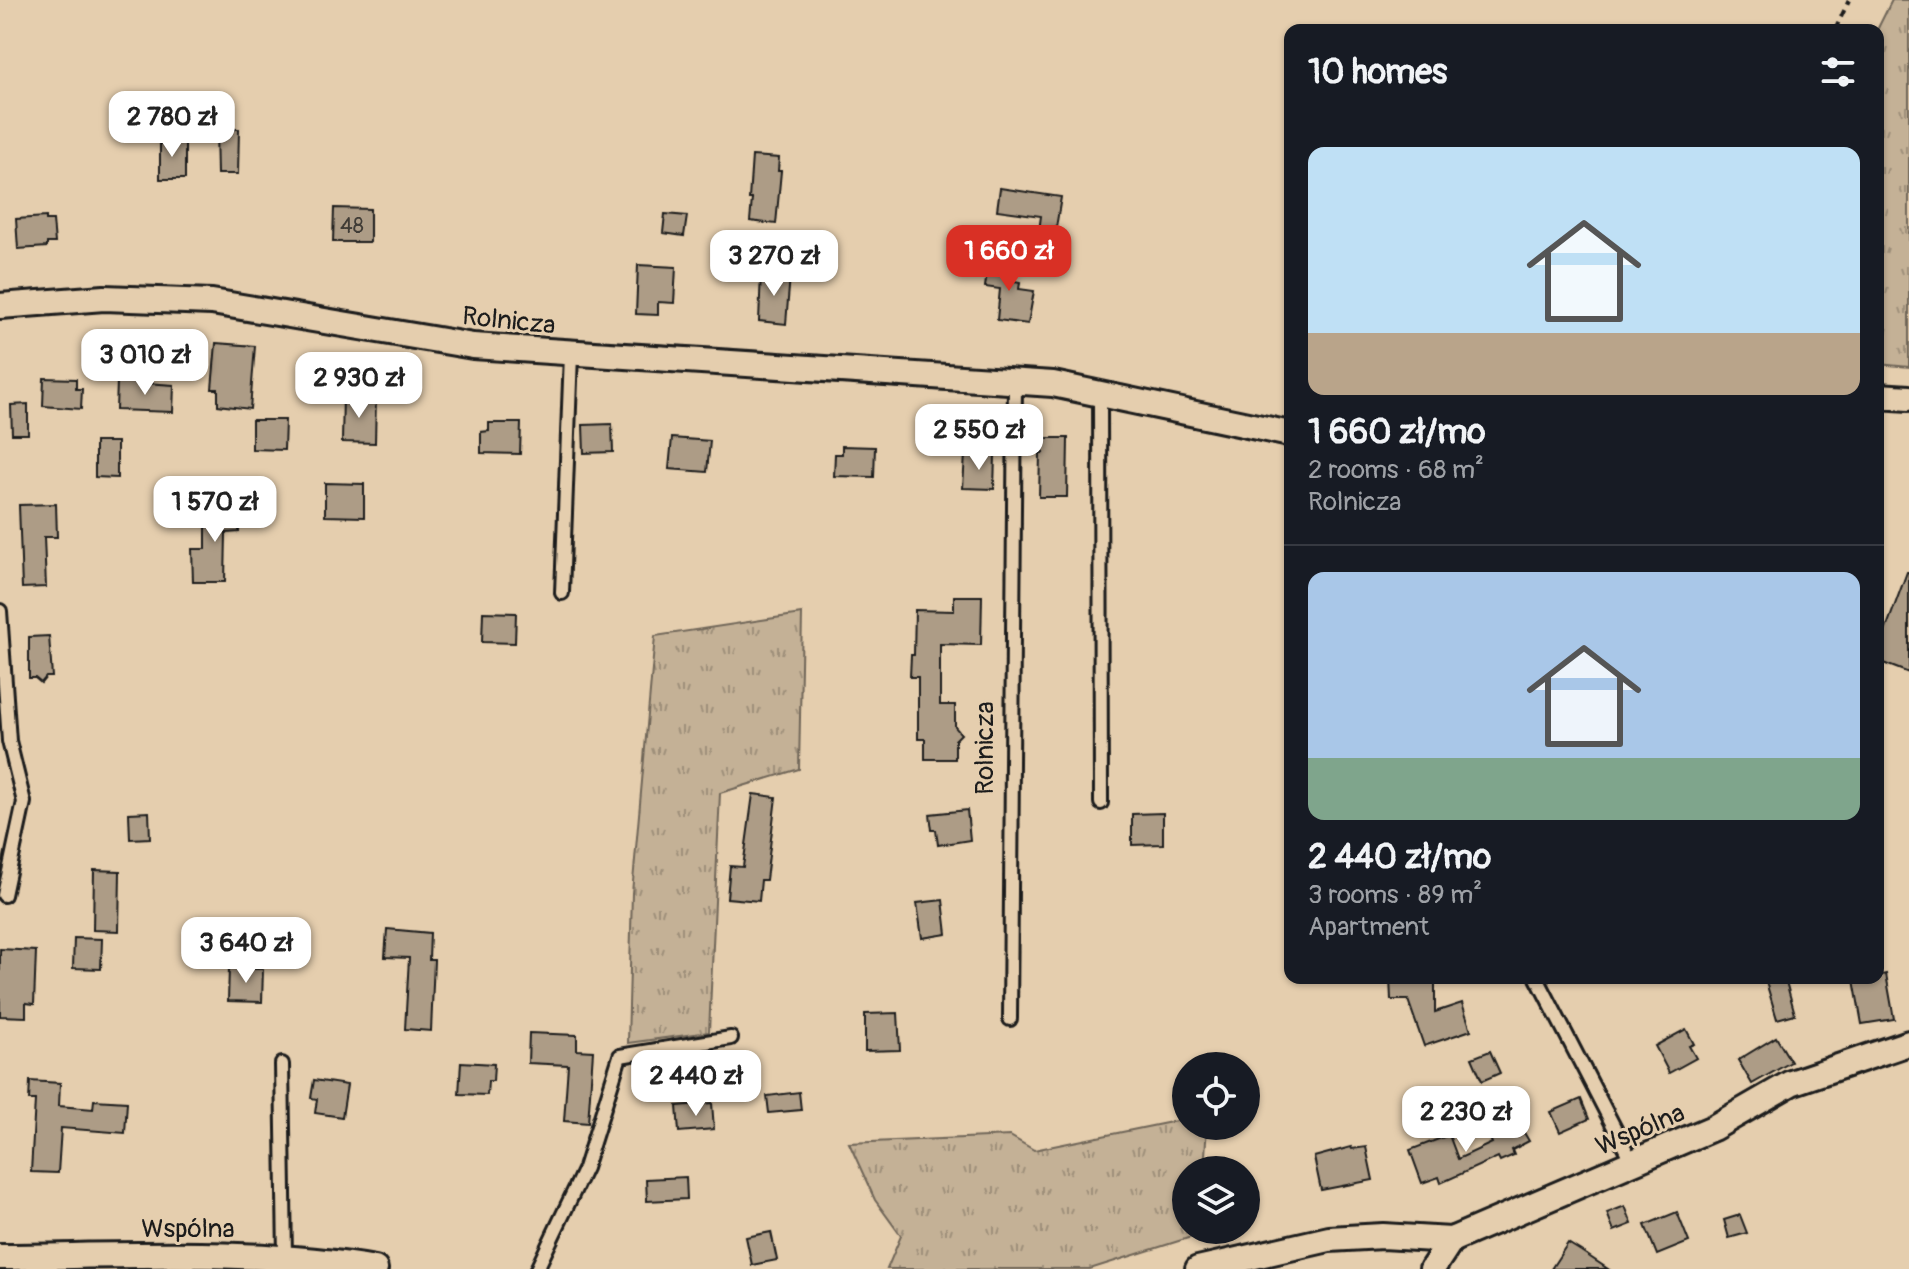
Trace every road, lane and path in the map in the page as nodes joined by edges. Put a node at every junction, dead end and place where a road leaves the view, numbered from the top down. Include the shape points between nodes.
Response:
1 (1849, 0) edge
2 (1838, 24) edge
3 (0, 306) edge
4 (571, 354) junction
5 (1015, 381) junction
6 (1100, 394) junction
7 (1884, 396) edge
8 (1909, 398) edge
9 (1284, 433) edge
10 (562, 593) dead end
11 (0, 611) edge
12 (1101, 803) dead end
13 (4, 895) dead end
14 (1540, 984) edge
15 (1010, 1019) dead end
16 (731, 1038) dead end
17 (1909, 1043) edge
18 (282, 1064) dead end
19 (1632, 1162) junction
20 (1451, 1240) junction
21 (0, 1257) edge
22 (285, 1257) junction
23 (375, 1269) edge
24 (537, 1269) edge
25 (1198, 1269) edge
26 (1432, 1269) edge

1 - 2 path
3 - 4 street, Rolnicza via 104,298 212,302 473,346
4 - 5 street, Rolnicza
4 - 10 lane
5 - 6 street, Rolnicza
5 - 15 lane, Rolnicza
6 - 9 street, Rolnicza
6 - 12 lane
7 - 8 street
11 - 13 lane via 9,741 24,802
14 - 19 lane
16 - 24 lane via 620,1056 585,1168
17 - 19 street, Wspólna via 1791,1083 1713,1128
18 - 22 lane
19 - 20 street, Wspólna
20 - 25 street, Wspólna via 1329,1239
20 - 26 street
21 - 22 street, Wspólna
22 - 23 street, Wspólna

